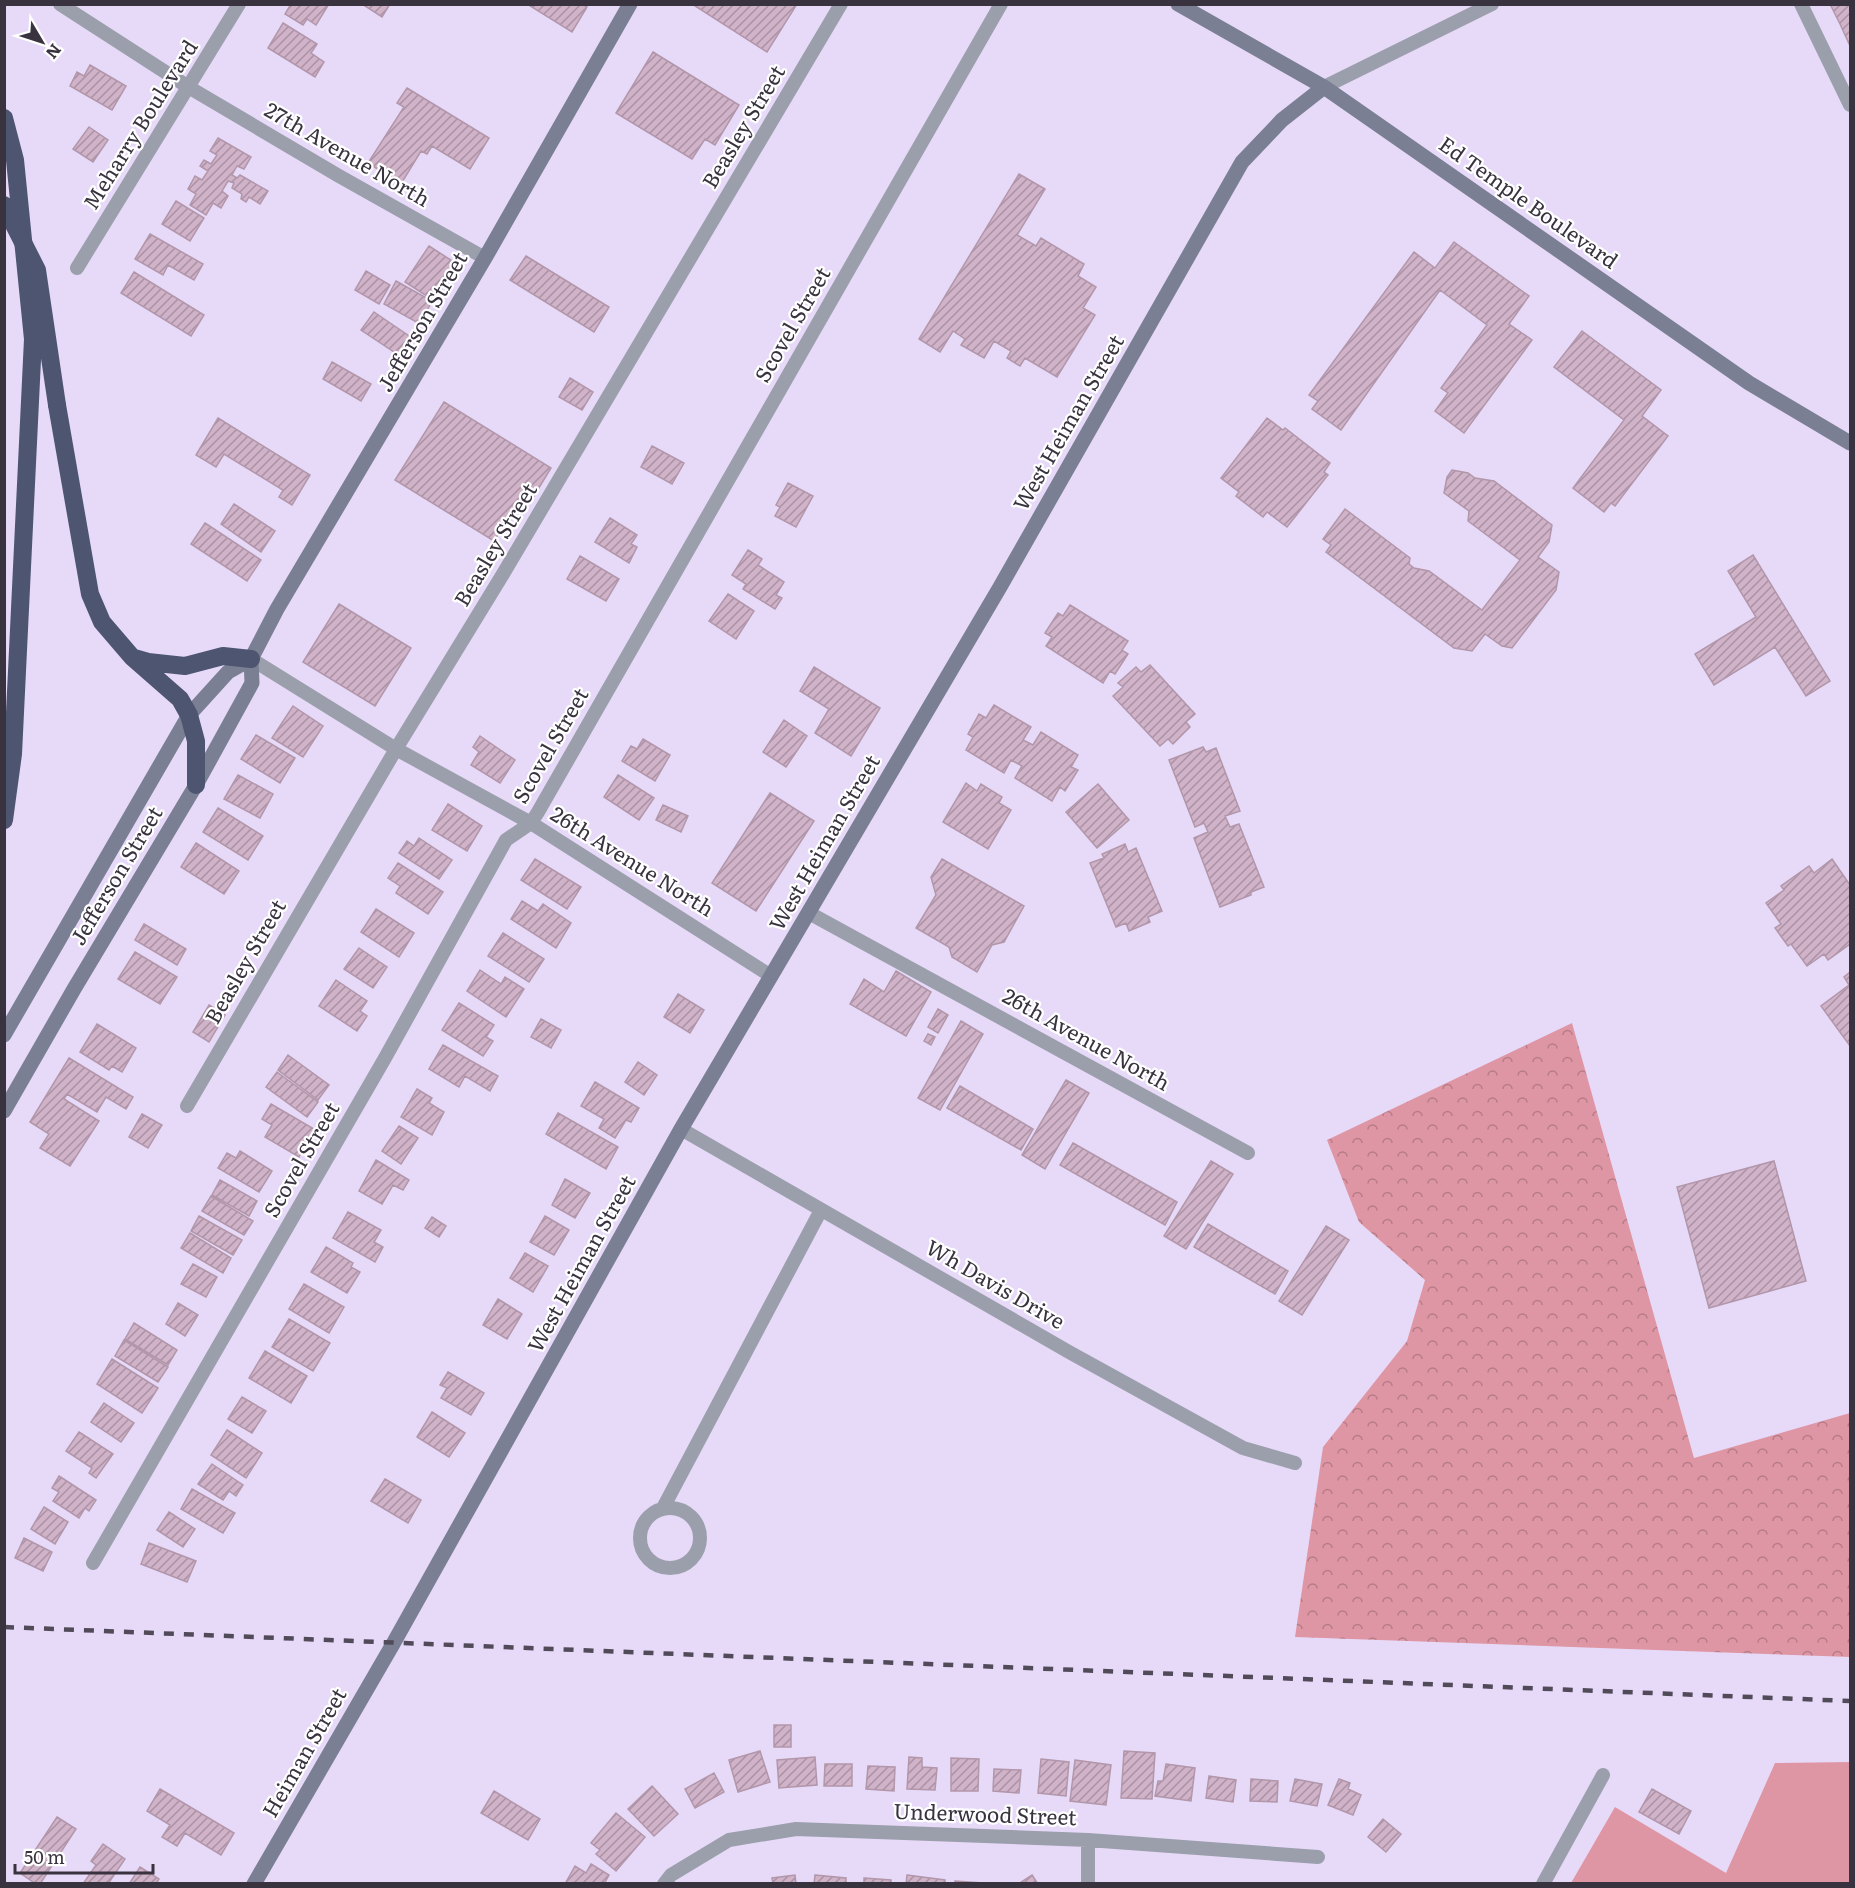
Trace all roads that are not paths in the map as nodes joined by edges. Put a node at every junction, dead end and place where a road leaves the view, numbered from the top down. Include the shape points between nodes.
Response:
1 (60, 4) edge
2 (239, 4) edge
3 (630, 4) edge
4 (841, 4) edge
5 (1001, 4) edge
6 (1178, 4) edge
7 (1492, 4) edge
8 (1801, 4) edge
9 (1324, 87) junction
10 (190, 88) junction
11 (1851, 105) edge
12 (4, 118) edge
13 (4, 205) edge
14 (485, 258) junction
15 (77, 268) dead end
16 (1851, 443) edge
17 (132, 657) junction
18 (251, 659) junction
19 (189, 715) junction
20 (396, 749) junction
21 (196, 785) junction
22 (4, 820) edge
23 (531, 823) junction
24 (809, 913) junction
25 (771, 976) junction
26 (4, 1035) edge
27 (187, 1106) dead end
28 (4, 1111) edge
29 (681, 1129) junction
30 (1248, 1153) dead end
31 (821, 1210) junction
32 (1295, 1463) dead end
33 (663, 1508) junction
34 (93, 1563) dead end
35 (393, 1644) joint
36 (1603, 1775) dead end
37 (1088, 1840) junction
38 (1318, 1857) dead end
39 (254, 1884) edge
40 (664, 1884) edge
41 (1088, 1884) edge
42 (1543, 1884) edge

1 - 10 street, 27th Avenue North
2 - 10 street, Meharry Boulevard
3 - 14 main road, Jefferson Street
4 - 20 street, Beasley Street
5 - 23 street, Scovel Street
6 - 9 main road, Ed Temple Boulevard
7 - 9 street
8 - 11 street
9 - 16 main road, Ed Temple Boulevard via 1749,383
9 - 24 main road, West Heiman Street via 1282,120 1242,162
10 - 14 street, 27th Avenue North
10 - 15 street, Meharry Boulevard
12 - 22 highway via 15,160 33,339 13,754
13 - 17 highway, bridge via 37,270 90,594 102,622
14 - 18 main road, Jefferson Street
17 - 18 highway via 185,666 223,656
17 - 19 highway via 180,699
18 - 19 main road, Jefferson Street via 228,672
18 - 20 street, 26th Avenue North
18 - 21 main road, Jefferson Street via 252,683
19 - 21 highway via 196,741
19 - 26 main road, Jefferson Street
20 - 23 street, 26th Avenue North
20 - 27 street, Beasley Street
21 - 28 main road, Jefferson Street
23 - 25 street, 26th Avenue North
23 - 34 street, Scovel Street via 506,840 385,1058
24 - 25 main road, West Heiman Street
24 - 30 street, 26th Avenue North
25 - 29 main road, West Heiman Street
29 - 31 street, Wh Davis Drive
29 - 35 main road, West Heiman Street
31 - 32 street, Wh Davis Drive via 1243,1448
31 - 33 street
33 - 33 street via 682,1510 700,1531 693,1558 676,1568 656,1564 642,1549 641,1529 654,1512
35 - 39 main road, Heiman Street
36 - 42 street
37 - 38 street, Underwood Street
37 - 40 street, Underwood Street via 796,1829 729,1840 671,1875
37 - 41 street

